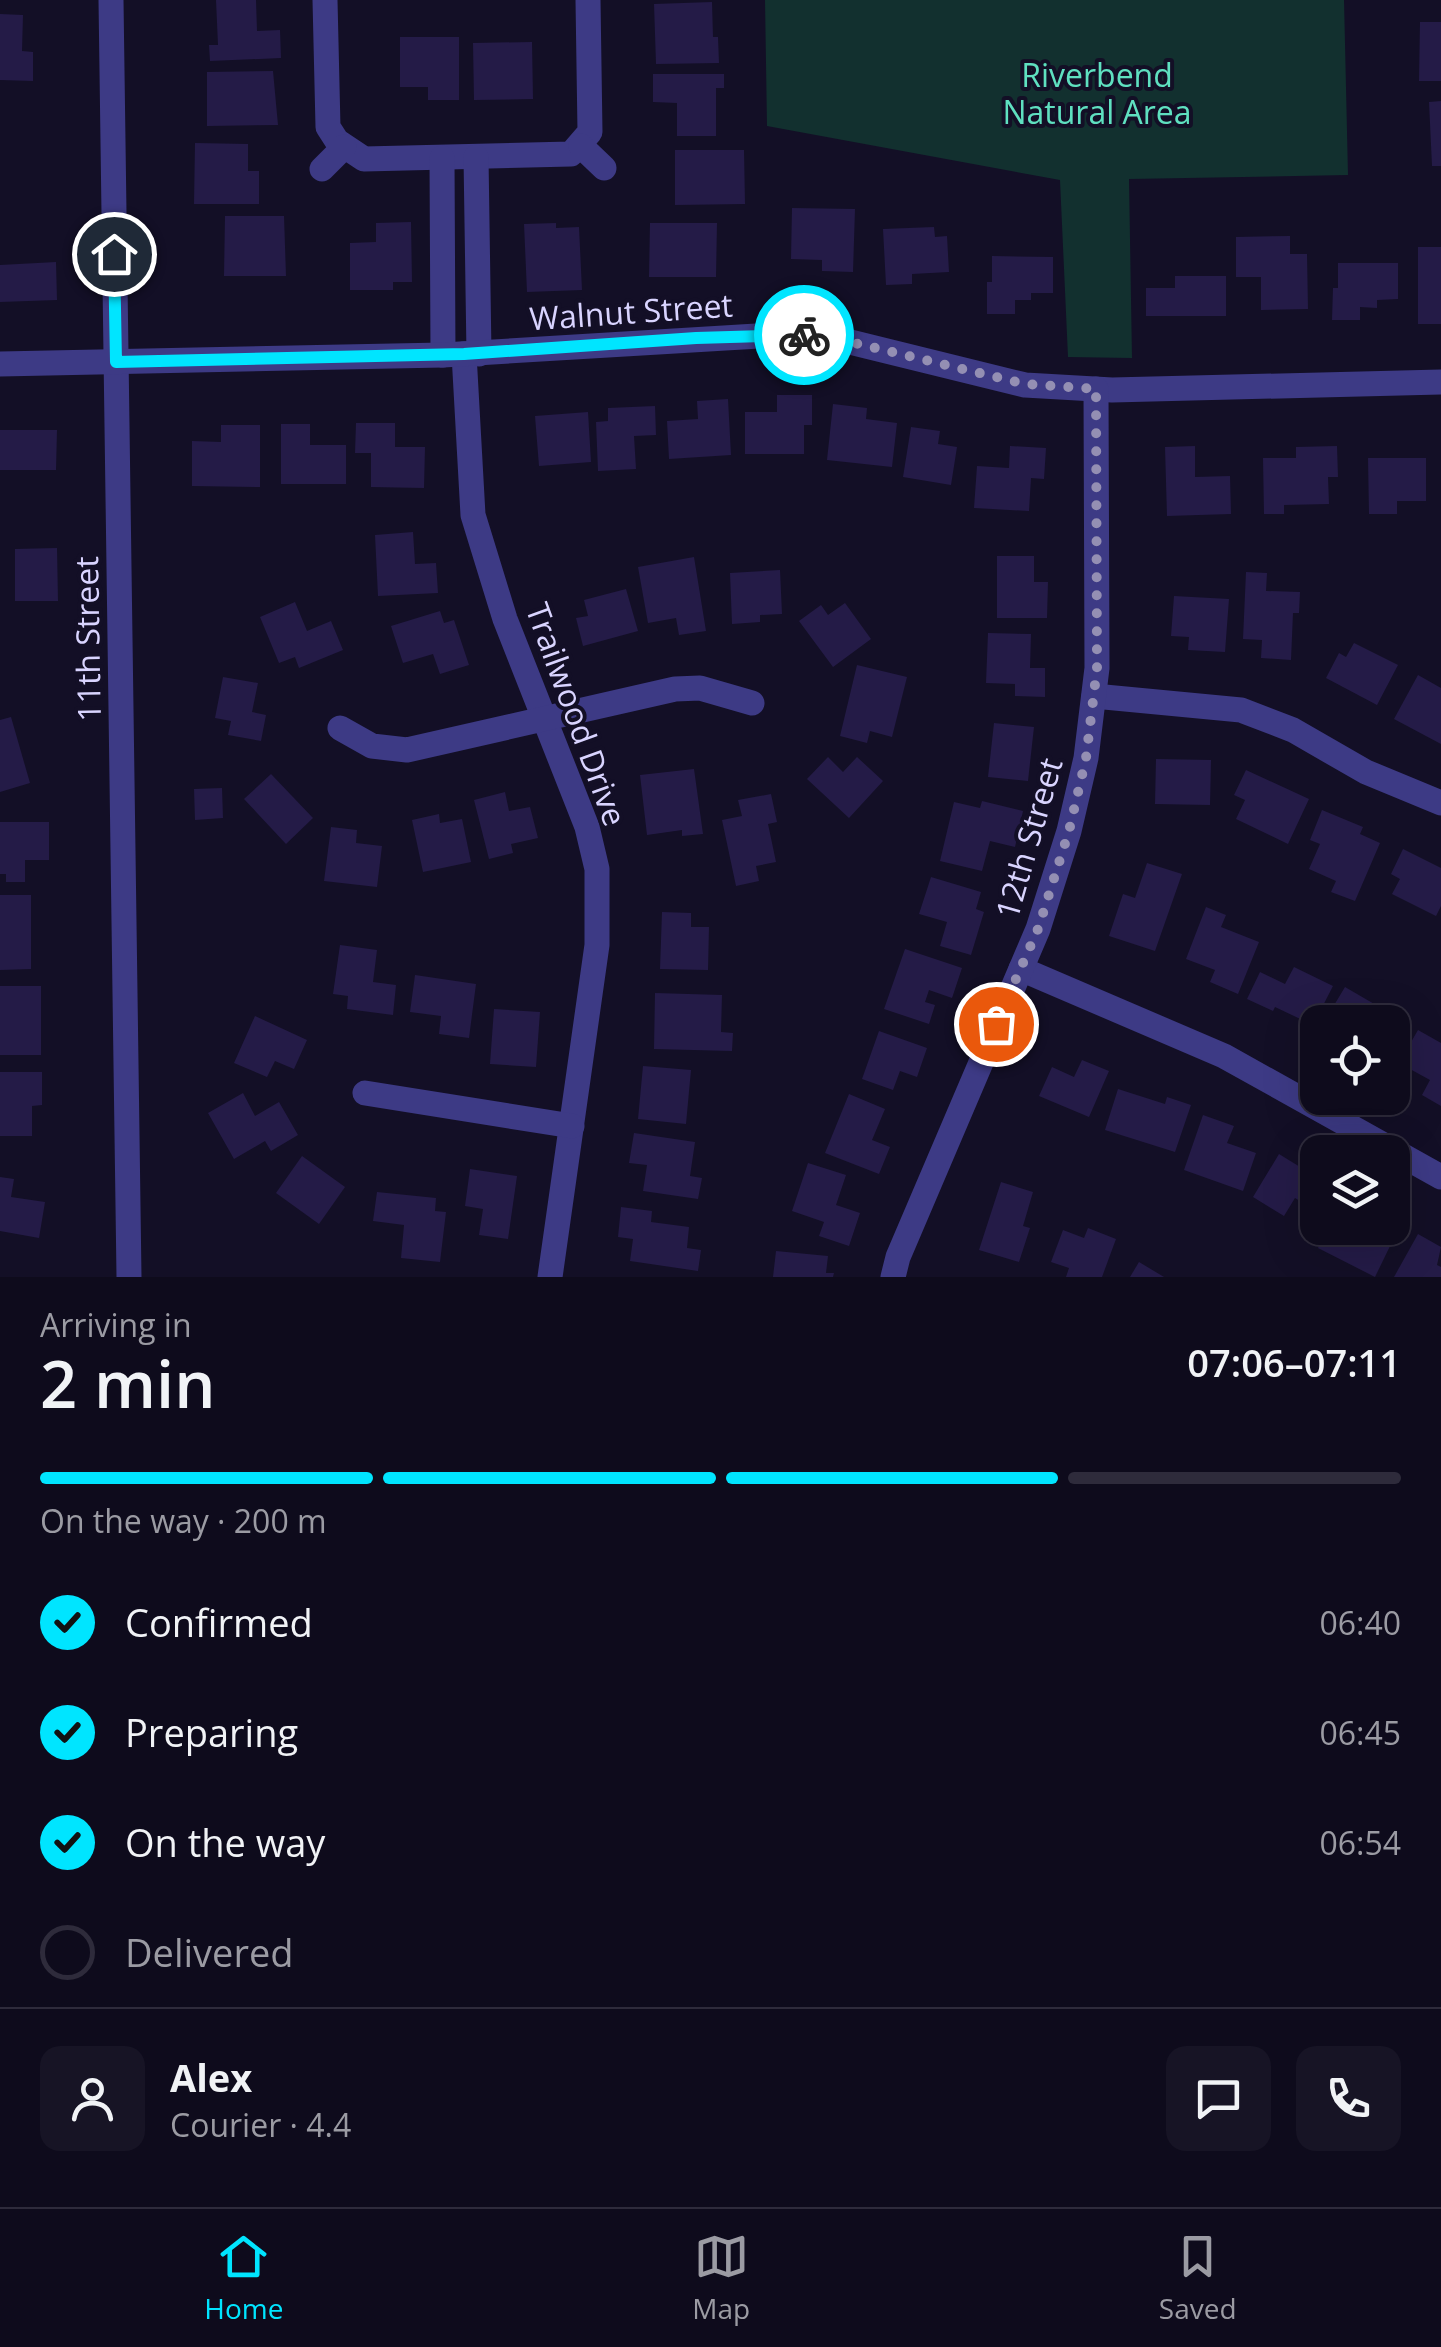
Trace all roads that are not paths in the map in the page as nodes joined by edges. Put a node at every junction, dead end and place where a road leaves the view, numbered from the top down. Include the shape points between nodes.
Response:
1 (111, 0) edge
2 (325, 0) edge
3 (588, 0) edge
4 (344, 146) junction
5 (582, 146) junction
6 (442, 158) junction
7 (476, 158) junction
8 (604, 168) dead end
9 (322, 170) dead end
10 (462, 354) junction
11 (116, 362) junction
12 (0, 364) edge
13 (1441, 382) edge
14 (1096, 389) junction
15 (1094, 696) junction
16 (752, 703) dead end
17 (546, 720) junction
18 (340, 728) dead end
19 (1441, 802) edge
20 (1021, 969) junction
21 (366, 1093) dead end
22 (572, 1126) junction
23 (1441, 1178) edge
24 (129, 1277) edge
25 (550, 1277) edge
26 (893, 1277) edge

1 - 11 street, 11th Street
2 - 4 street via 326,119
3 - 5 street via 590,132
4 - 6 street via 364,158
4 - 9 street
5 - 7 street via 564,156
5 - 8 street
6 - 7 street
6 - 10 street
7 - 10 street
10 - 11 street, Walnut Street
10 - 14 street, Walnut Street via 791,334 1025,384
10 - 17 street, Trailwood Drive via 473,515
11 - 12 street, Walnut Street
11 - 24 street, 11th Street
13 - 14 street, Walnut Street
14 - 15 street, 12th Street
15 - 19 street via 1241,710
15 - 20 street, 12th Street via 1069,831
16 - 17 street via 700,688 675,689
17 - 18 street via 406,750 372,746
17 - 22 street, Trailwood Drive via 597,869 597,945
20 - 23 street via 1224,1056
20 - 26 street, 12th Street
21 - 22 street
22 - 25 street, Trailwood Drive

